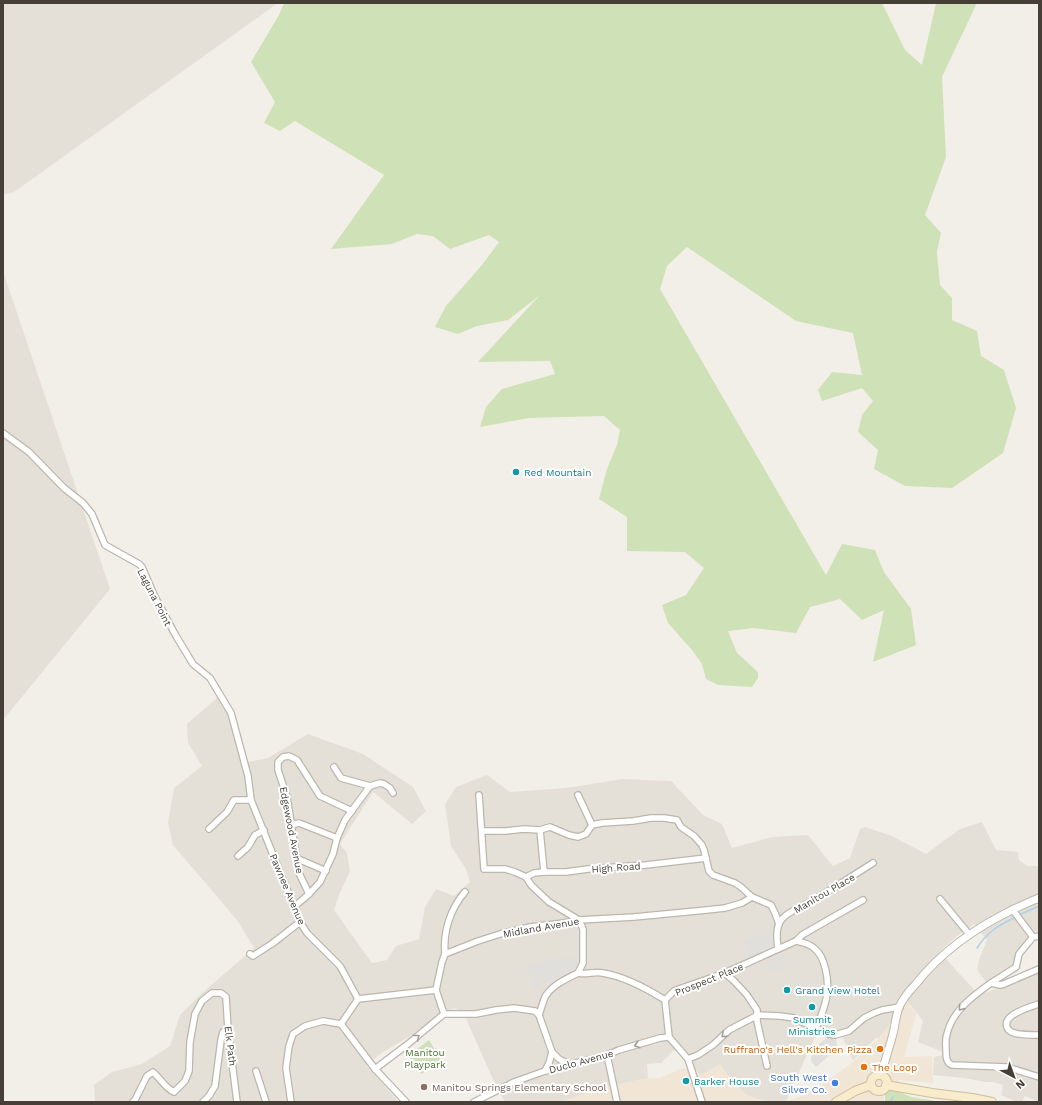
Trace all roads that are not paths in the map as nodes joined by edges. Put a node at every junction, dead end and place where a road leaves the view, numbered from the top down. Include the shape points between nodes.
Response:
1 (3, 433) edge
2 (334, 767) dead end
3 (248, 776) joint
4 (370, 786) junction
5 (393, 793) dead end
6 (479, 795) dead end
7 (578, 795) dead end
8 (251, 800) junction
9 (352, 811) junction
10 (291, 825) junction
11 (592, 825) junction
12 (209, 829) dead end
13 (264, 830) junction
14 (540, 830) junction
15 (482, 831) junction
16 (337, 838) junction
17 (238, 856) dead end
18 (296, 858) junction
19 (706, 858) junction
20 (873, 863) dead end
21 (326, 871) junction
22 (544, 872) junction
23 (526, 877) junction
24 (465, 892) dead end
25 (309, 894) junction
26 (752, 897) junction
27 (1039, 898) edge
28 (940, 899) dead end
29 (863, 900) dead end
30 (294, 907) junction
31 (1013, 911) junction
32 (579, 920) junction
33 (300, 922) junction
34 (779, 924) junction
35 (969, 934) junction
36 (1036, 936) edge
37 (796, 941) junction
38 (778, 949) junction
39 (250, 954) dead end
40 (446, 954) junction
41 (1039, 969) edge
42 (578, 973) junction
43 (725, 973) junction
44 (991, 983) junction
45 (436, 990) junction
46 (358, 998) junction
47 (665, 1000) junction
48 (1039, 1004) edge
49 (900, 1007) junction
50 (444, 1014) junction
51 (539, 1015) junction
52 (758, 1015) junction
53 (341, 1024) junction
54 (816, 1028) junction
55 (228, 1030) junction
56 (1039, 1035) edge
57 (669, 1038) junction
58 (552, 1052) junction
59 (607, 1055) junction
60 (688, 1059) junction
61 (568, 1064) junction
62 (767, 1066) dead end
63 (375, 1069) junction
64 (256, 1071) dead end
65 (545, 1071) junction
66 (881, 1075) junction
67 (1039, 1077) edge
68 (871, 1085) junction
69 (886, 1085) junction
70 (133, 1102) edge
71 (203, 1102) edge
72 (237, 1102) edge
73 (266, 1102) edge
74 (292, 1102) edge
75 (406, 1102) edge
76 (474, 1102) edge
77 (617, 1102) edge
78 (702, 1102) edge
79 (836, 1102) edge
80 (992, 1102) edge

1 - 3 street, Laguna Point via 29,452 64,488 83,503 92,514 105,545 142,567 155,598 193,664 210,678 231,713
2 - 4 street via 341,778
3 - 8 street, Pawnee Avenue
4 - 5 street via 384,784
4 - 9 street
6 - 15 street
7 - 11 street
8 - 12 street via 234,800 227,812
8 - 13 street, Pawnee Avenue
9 - 10 street, Edgewood Avenue via 320,796 297,760 289,756 283,757 278,762 278,770 287,797
9 - 16 street via 344,820
10 - 16 street via 299,823
10 - 18 street, Edgewood Avenue
11 - 14 street via 586,834 578,837 550,827
11 - 19 street via 651,818 677,820 698,840
13 - 17 street via 255,835 248,847
13 - 30 street, Pawnee Avenue
14 - 15 street
14 - 22 street
15 - 23 street via 484,869 505,869
16 - 21 street
18 - 21 street
18 - 25 street, Edgewood Avenue via 298,873
19 - 22 street, High Road
19 - 26 street via 712,875 734,883
20 - 34 street, Manitou Place via 792,911
21 - 25 street
22 - 23 street, High Road
23 - 32 street via 549,902
24 - 40 street via 458,900 448,923 444,943
25 - 30 street
26 - 32 street, Midland Avenue via 742,904 726,908
26 - 34 street via 771,905
27 - 31 street
28 - 35 street
29 - 37 street, Prospect Place
30 - 33 street, Pawnee Avenue
31 - 35 street
31 - 36 street
32 - 40 street, Midland Avenue via 500,934
32 - 42 street via 583,929 583,963
33 - 39 street via 253,956
33 - 46 street, Pawnee Avenue via 307,933 340,966
34 - 38 street
35 - 49 street via 933,964
36 - 44 street via 1019,954 1016,967
37 - 38 street, Prospect Place
37 - 54 street via 816,949 825,969 827,993
38 - 43 street, Prospect Place
40 - 45 street
41 - 44 street via 1004,984
42 - 47 street, Prospect Place via 601,972 614,975
42 - 51 street, Prospect Place via 552,989 545,998
43 - 47 street, Prospect Place via 679,989
43 - 52 street via 747,995
44 -> 67 street via 962,1006 948,1028 948,1062 952,1065 1007,1067
45 - 46 street
45 - 50 street
46 - 53 street
47 - 57 street
48 - 56 street via 1011,1015 1006,1024 1012,1033
49 - 54 street via 868,1016 849,1031 838,1035 831,1035
49 - 66 street
50 - 51 street via 476,1014 514,1008 535,1011
63 -> 50 street
51 - 58 street
52 - 54 street via 794,1018
52 -> 60 street via 729,1030 713,1045
52 - 62 street via 757,1022
53 - 63 street
53 - 74 street via 323,1021 305,1026 293,1034 286,1068
55 - 70 street, Elk Path via 226,996 221,993 212,994 202,1001 195,1014 190,1042 189,1071 185,1081 174,1092 168,1090 153,1072 147,1076
55 - 71 street via 222,1032 215,1086
55 - 72 street, Elk Path
57 -> 59 street, Duclo Avenue via 660,1038
57 - 60 street
58 - 61 street
58 - 65 street
59 - 61 street, Duclo Avenue
59 - 77 street
60 - 78 street
61 - 65 street, Duclo Avenue
63 - 75 street
64 - 73 street
65 - 76 street, Duclo Avenue via 514,1082
66 - 68 main road via 873,1077
66 - 69 main road via 885,1078
68 - 69 main road via 879,1090
68 - 79 main road
69 - 80 main road

